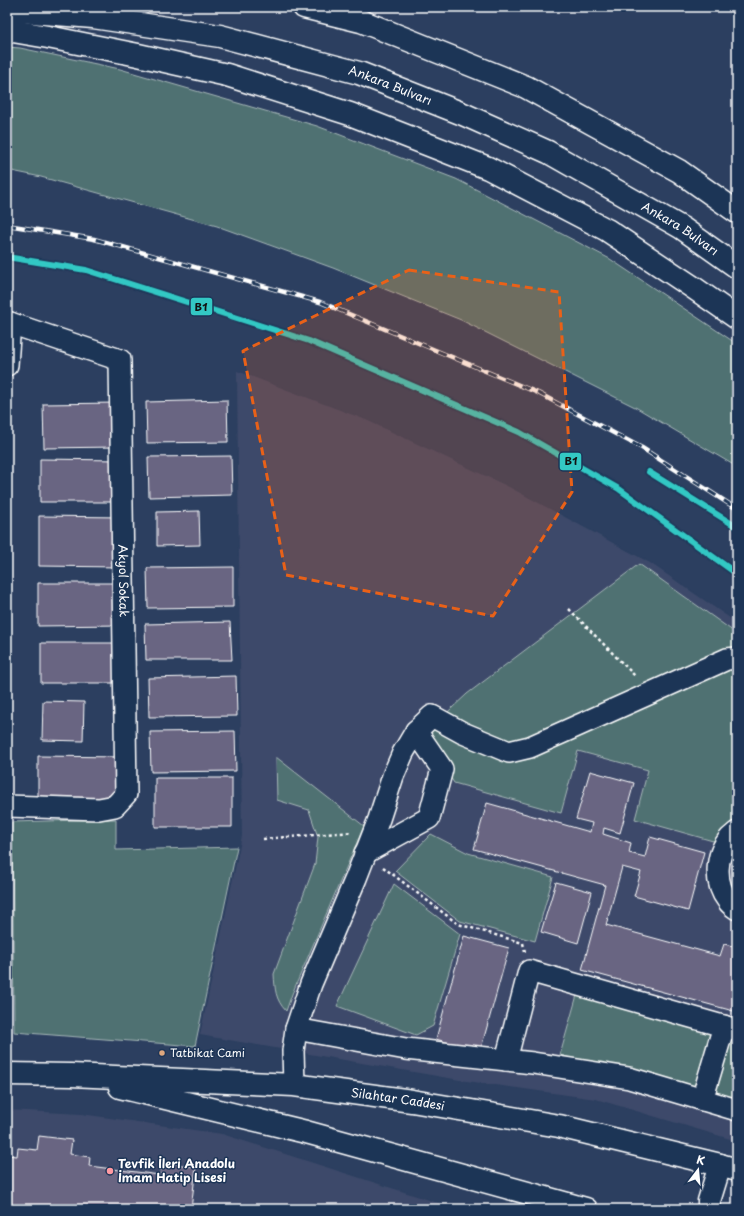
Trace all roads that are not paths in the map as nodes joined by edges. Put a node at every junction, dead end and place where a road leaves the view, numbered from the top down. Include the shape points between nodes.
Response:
1 (304, 7) edge
2 (7, 10) edge
3 (7, 30) edge
4 (737, 212) edge
5 (737, 267) edge
6 (737, 318) edge
7 (8, 322) edge
8 (7, 365) edge
9 (737, 658) edge
10 (416, 730) junction
11 (7, 806) edge
12 (737, 832) edge
13 (366, 853) junction
14 (737, 910) edge
15 (730, 1028) edge
16 (296, 1029) junction
17 (506, 1060) junction
18 (7, 1074) edge
19 (71, 1075) junction
20 (294, 1085) junction
21 (702, 1100) junction
22 (737, 1110) edge
23 (728, 1168) edge
24 (586, 1209) edge
25 (708, 1209) edge

1 - 4 main road via 361,21 526,87 679,171
2 - 5 main road, Ankara Bulvarı via 93,17 220,36 359,73 464,114 548,152 682,228
3 - 6 main road via 138,55 227,76 350,114 488,168 607,230
7 - 8 street
7 - 11 street, Akyol Sokak via 120,360 126,794 115,806 99,809
9 - 10 street via 727,659 530,747 509,752 463,733 432,716
10 - 13 street via 396,770
10 - 13 street via 442,769 429,818
12 - 14 street via 721,853 718,869 720,885 727,900
13 - 16 street via 311,984
15 - 17 street via 529,971
15 - 21 street
16 - 17 street via 406,1049
16 - 20 street via 293,1052
17 - 21 street via 629,1078
18 - 19 main road, Silahtar Caddesi
19 - 20 main road, Silahtar Caddesi
19 - 24 main road, Silahtar Caddesi via 306,1132
20 - 23 main road, Silahtar Caddesi via 412,1101 559,1126
21 - 22 street
23 - 25 main road via 709,1201

